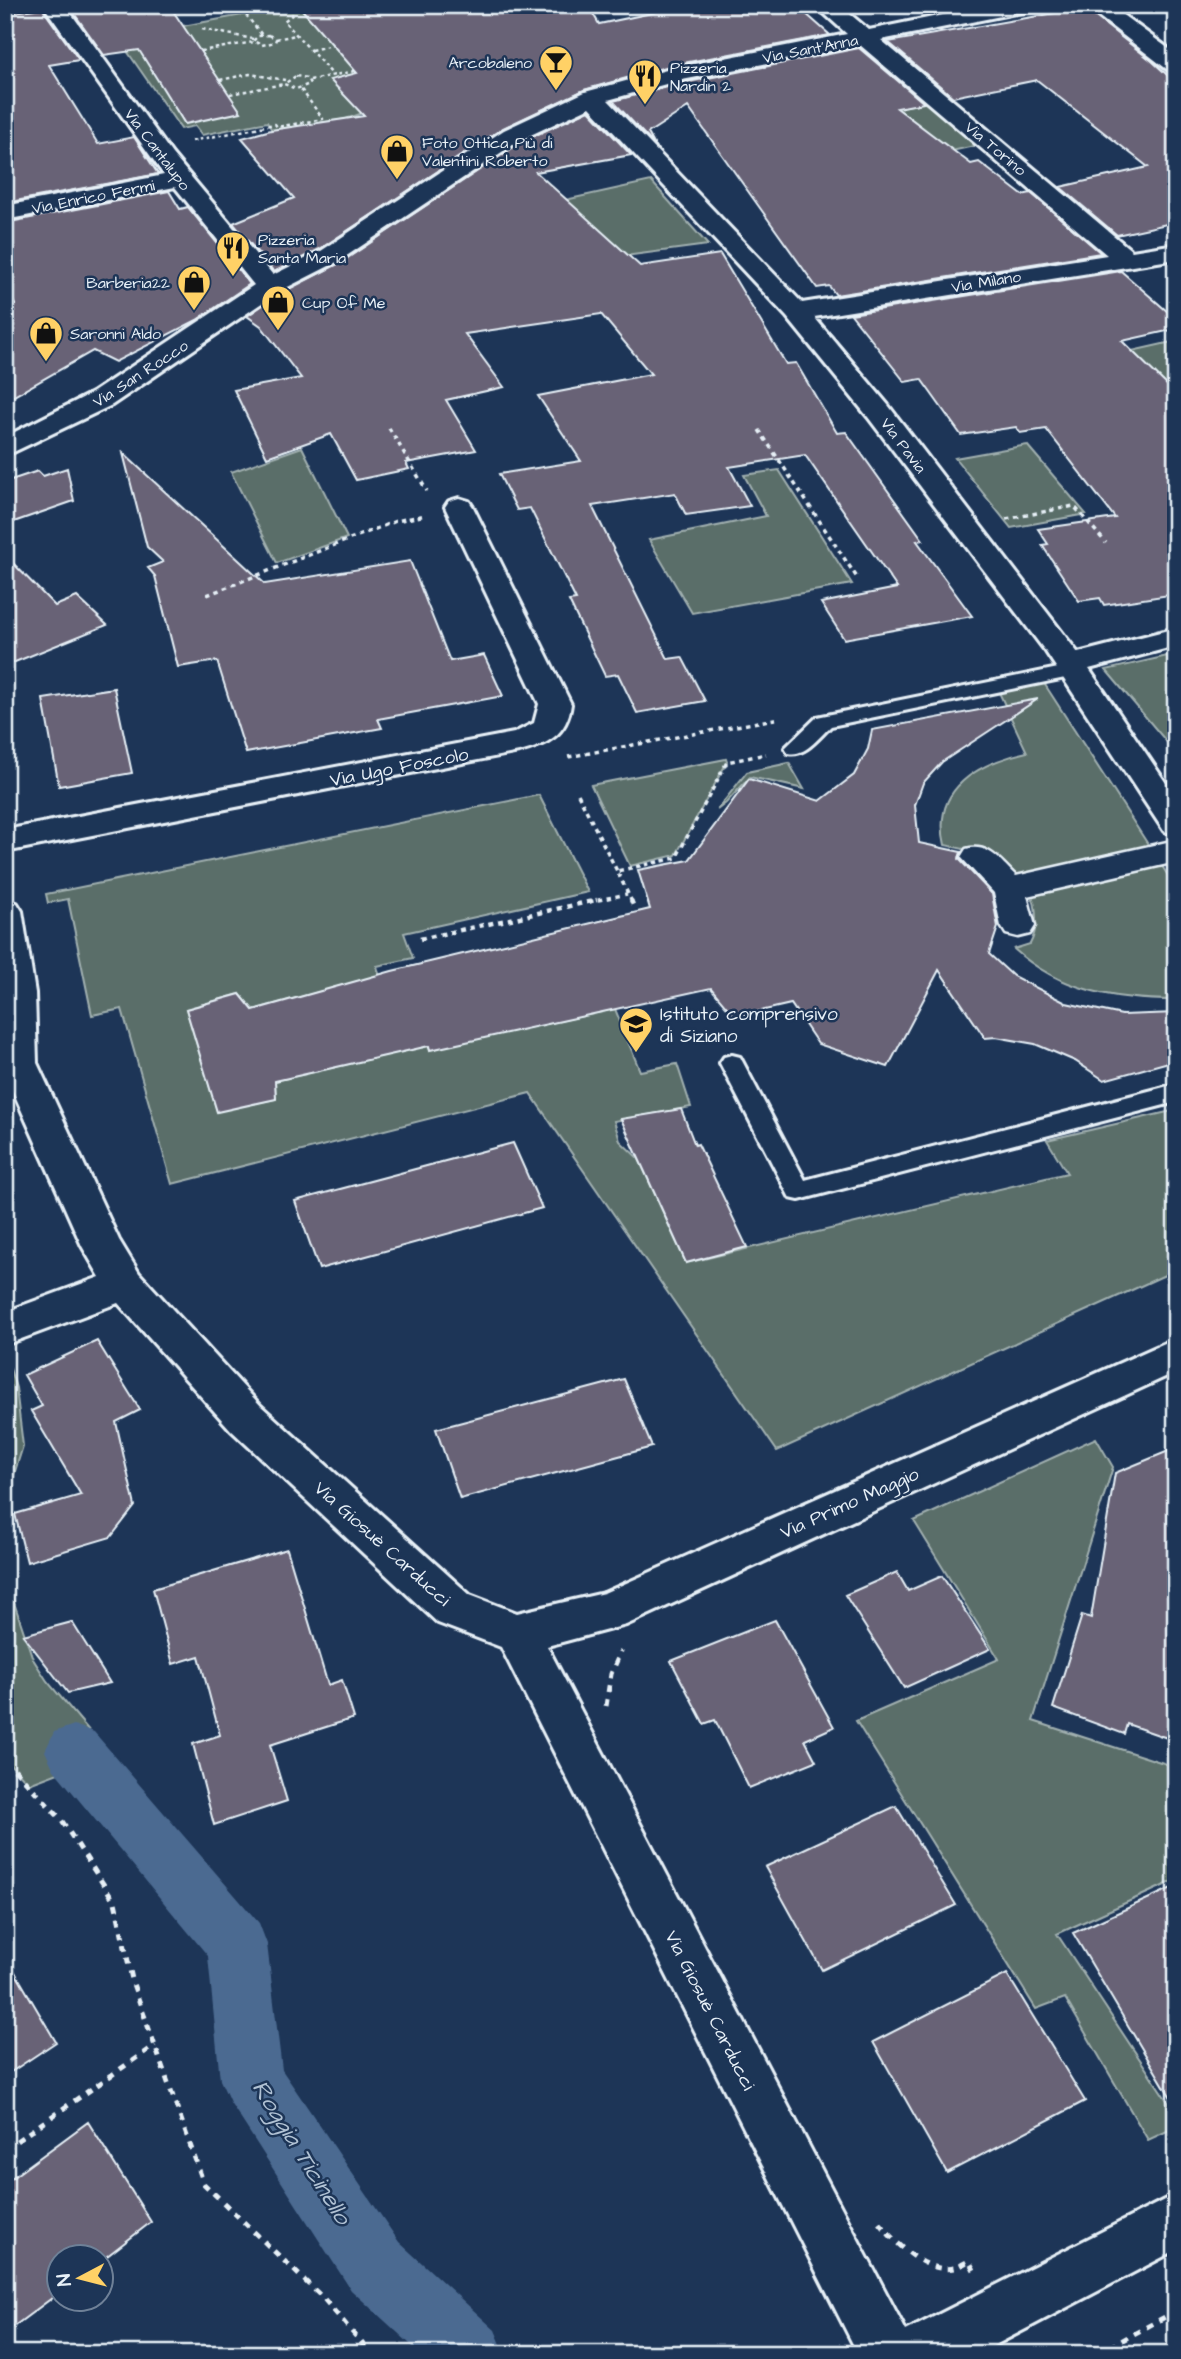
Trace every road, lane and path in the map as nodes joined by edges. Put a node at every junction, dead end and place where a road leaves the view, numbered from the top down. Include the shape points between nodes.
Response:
1 (54, 5) edge
2 (826, 5) edge
3 (1026, 5) edge
4 (1095, 5) edge
5 (293, 14) dead end
6 (246, 15) dead end
7 (202, 29) dead end
8 (262, 35) junction
9 (297, 35) junction
10 (865, 37) junction
11 (276, 39) junction
12 (254, 41) junction
13 (333, 45) dead end
14 (310, 50) junction
15 (201, 51) dead end
16 (1176, 65) edge
17 (355, 71) dead end
18 (333, 76) junction
19 (220, 80) dead end
20 (310, 80) junction
21 (285, 82) junction
22 (300, 88) junction
23 (230, 94) dead end
24 (593, 97) junction
25 (156, 148) junction
26 (180, 179) junction
27 (5, 213) edge
28 (1176, 251) edge
29 (1127, 259) junction
30 (269, 288) junction
31 (796, 312) junction
32 (388, 428) dead end
33 (759, 430) dead end
34 (5, 448) edge
35 (458, 507) joint
36 (396, 521) dead end
37 (967, 527) junction
38 (1106, 543) dead end
39 (858, 579) dead end
40 (207, 595) dead end
41 (1176, 637) edge
42 (1071, 668) junction
43 (795, 748) joint
44 (578, 794) dead end
45 (1176, 823) edge
46 (5, 841) edge
47 (1176, 851) edge
48 (977, 857) dead end
49 (617, 871) junction
50 (1009, 889) junction
51 (627, 894) junction
52 (633, 905) dead end
53 (5, 911) edge
54 (1018, 926) dead end
55 (420, 939) dead end
56 (12, 1019) edge
57 (732, 1063) dead end
58 (1176, 1093) edge
59 (125, 1284) junction
60 (5, 1329) edge
61 (1176, 1354) edge
62 (517, 1633) junction
63 (628, 1643) dead end
64 (606, 1715) dead end
65 (5, 1759) edge
66 (155, 2045) junction
67 (5, 2149) edge
68 (871, 2213) dead end
69 (1176, 2221) edge
70 (1176, 2311) edge
71 (998, 2314) junction
72 (371, 2354) edge
73 (888, 2354) edge
74 (920, 2354) edge
75 (1097, 2354) edge

1 - 25 street, Via Cantalupo
2 - 10 street, Via Torino
3 - 10 street, Via Sant'Anna
4 - 16 street
5 - 9 path via 284,21
6 - 8 path
7 - 12 path
8 - 11 path
8 - 12 path
9 - 11 path
9 - 14 path
10 - 24 street, Via Sant'Anna via 674,75
10 - 29 street, Via Torino
11 - 12 path via 266,45
12 - 15 path
13 - 14 path
14 - 18 path
17 - 18 path
18 - 20 path
19 - 21 path via 250,74
20 - 21 path via 296,77
20 - 22 path
21 - 22 path
21 - 23 path
22 - 25 path via 323,118
24 - 30 street, Via Sant'Anna via 512,135 330,256
24 - 31 street, Via Pavia
25 - 26 street, Via Cantalupo
26 - 27 street, Via Enrico Fermi
26 - 30 street, Via Cantalupo
28 - 29 street, Via Milano
29 - 31 street, Via Milano
30 - 34 street, Via San Rocco via 102,399
31 - 37 street, Via Pavia
32 - 35 path via 429,494
33 - 39 path
35 - 46 street, Via Ugo Foscolo via 555,704 554,720 547,729 519,742
36 - 40 path
37 - 38 path via 1074,506
37 - 42 street, Via Pavia
41 - 42 street
42 - 43 lane via 824,721
42 - 45 street, Via Pavia
43 - 49 path via 727,762 676,858
44 - 49 path
47 - 50 street
48 - 50 street
49 - 51 path
50 - 54 street
51 - 52 path
51 - 55 path
53 - 56 street, Via Giosuè Carducci
56 - 59 street, Via Giosuè Carducci via 19,1063 102,1246
57 - 58 lane via 799,1192
59 - 60 street
59 - 62 street, Via Giosuè Carducci via 246,1418 454,1609
61 - 62 street, Via Primo Maggio via 610,1611
62 - 73 street, Via Giosuè Carducci
63 - 64 path via 611,1674
65 - 66 path via 60,1818 115,1902 133,1984
66 - 67 path
66 - 72 path via 204,2184 324,2299
68 - 71 path via 894,2241 934,2265 951,2268 969,2261
69 - 71 street
70 - 75 path
71 - 74 street

